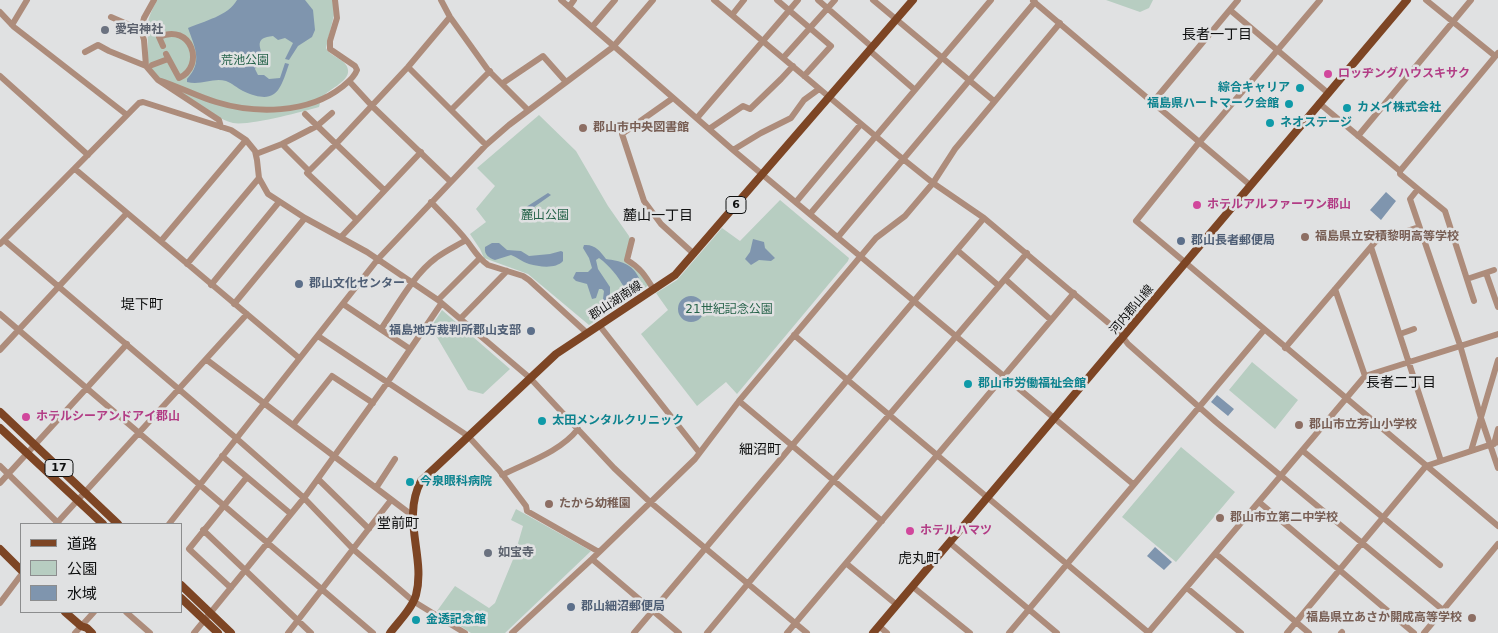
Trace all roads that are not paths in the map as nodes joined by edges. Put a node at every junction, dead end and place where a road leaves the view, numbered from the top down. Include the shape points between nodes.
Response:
1 (27, 0) edge
2 (154, 0) edge
3 (335, 0) edge
4 (441, 0) edge
5 (561, 0) edge
6 (574, 0) edge
7 (615, 0) edge
8 (653, 0) edge
9 (714, 0) edge
10 (744, 0) edge
11 (777, 0) edge
12 (798, 0) edge
13 (818, 0) edge
14 (835, 0) edge
15 (873, 0) edge
16 (913, 0) edge
17 (991, 0) edge
18 (1238, 0) edge
19 (1320, 0) edge
20 (1407, 0) edge
21 (1426, 0) edge
22 (1471, 0) edge
23 (1034, 1) edge
24 (569, 6) junction
25 (828, 8) junction
26 (789, 10) junction
27 (1230, 10) junction
28 (0, 12) edge
29 (732, 15) junction
30 (111, 16) dead end
31 (450, 16) junction
32 (896, 19) junction
33 (1452, 22) junction
34 (1060, 23) junction
35 (12, 25) junction
36 (592, 27) junction
37 (810, 28) junction
38 (141, 30) junction
39 (763, 41) junction
40 (163, 46) dead end
41 (613, 47) junction
42 (871, 48) junction
43 (1278, 49) junction
44 (85, 52) dead end
45 (1497, 55) edge
46 (942, 57) junction
47 (783, 58) junction
48 (149, 65) junction
49 (793, 66) junction
50 (408, 67) junction
51 (490, 71) junction
52 (0, 76) edge
53 (804, 76) junction
54 (158, 80) junction
55 (969, 80) junction
56 (350, 81) junction
57 (566, 82) junction
58 (503, 83) junction
59 (819, 89) junction
60 (915, 90) junction
61 (1328, 93) junction
62 (829, 97) junction
63 (674, 98) junction
64 (994, 101) junction
65 (1153, 102) junction
66 (1319, 104) junction
67 (372, 106) junction
68 (451, 110) junction
69 (528, 110) junction
70 (332, 113) dead end
71 (305, 114) dead end
72 (127, 115) junction
73 (697, 118) junction
74 (861, 124) junction
75 (317, 126) junction
76 (221, 127) junction
77 (709, 129) junction
78 (876, 136) junction
79 (1358, 136) junction
80 (246, 140) junction
81 (1201, 142) junction
82 (282, 144) junction
83 (336, 144) junction
84 (486, 145) junction
85 (733, 150) junction
86 (421, 152) junction
87 (256, 154) junction
88 (88, 155) junction
89 (903, 159) junction
90 (75, 169) junction
91 (309, 171) junction
92 (1400, 171) junction
93 (763, 174) junction
94 (258, 178) junction
95 (450, 182) junction
96 (933, 183) junction
97 (1250, 185) junction
98 (1418, 189) junction
99 (384, 190) junction
100 (279, 202) junction
101 (431, 202) junction
102 (796, 202) junction
103 (127, 213) junction
104 (810, 214) junction
105 (305, 218) junction
106 (984, 218) junction
107 (357, 220) junction
108 (1419, 227) junction
109 (341, 237) junction
110 (838, 237) junction
111 (466, 240) junction
112 (632, 240) dead end
113 (160, 241) junction
114 (2, 242) edge
115 (1371, 247) junction
116 (957, 250) junction
117 (1027, 253) junction
118 (694, 254) junction
119 (861, 256) junction
120 (480, 258) junction
121 (378, 259) junction
122 (1185, 263) junction
123 (187, 264) junction
124 (1494, 270) dead end
125 (507, 271) junction
126 (1486, 273) junction
127 (1005, 279) junction
128 (1467, 279) junction
129 (413, 283) junction
130 (211, 285) junction
131 (999, 286) junction
132 (60, 287) junction
133 (1335, 289) junction
134 (654, 290) junction
135 (1074, 293) junction
136 (914, 301) junction
137 (1474, 301) dead end
138 (439, 302) junction
139 (234, 304) junction
140 (343, 304) junction
141 (1498, 307) edge
142 (0, 314) edge
143 (247, 314) junction
144 (460, 319) junction
145 (1052, 320) junction
146 (599, 325) junction
147 (381, 329) junction
148 (1414, 329) dead end
149 (19, 330) junction
150 (1264, 330) junction
151 (587, 333) junction
152 (1400, 334) junction
153 (1498, 334) edge
154 (794, 335) junction
155 (318, 336) junction
156 (956, 336) junction
157 (1123, 338) junction
158 (127, 344) junction
159 (1460, 345) junction
160 (1285, 348) junction
161 (410, 349) junction
162 (0, 350) edge
163 (299, 358) junction
164 (206, 360) junction
165 (1498, 360) edge
166 (1409, 362) junction
167 (1004, 376) junction
168 (1365, 376) junction
169 (530, 378) junction
170 (848, 380) junction
171 (387, 383) junction
172 (87, 388) junction
173 (180, 388) junction
174 (1346, 400) junction
175 (739, 401) junction
176 (263, 403) junction
177 (373, 403) junction
178 (1200, 406) junction
179 (0, 412) edge
180 (890, 415) junction
181 (1054, 418) junction
182 (1481, 418) junction
183 (293, 425) junction
184 (0, 428) edge
185 (1498, 429) edge
186 (578, 430) junction
187 (140, 433) junction
188 (468, 436) junction
189 (236, 438) junction
190 (1494, 444) edge
191 (34, 445) junction
192 (792, 446) junction
193 (1303, 451) junction
194 (1471, 451) junction
195 (699, 452) junction
196 (27, 453) junction
197 (937, 455) junction
198 (222, 456) junction
199 (334, 457) junction
200 (395, 459) dead end
201 (1442, 461) junction
202 (0, 466) edge
203 (1426, 466) junction
204 (1498, 468) edge
205 (8, 474) junction
206 (502, 475) junction
207 (1282, 476) junction
208 (247, 477) junction
209 (318, 479) junction
210 (833, 481) junction
211 (0, 483) edge
212 (200, 484) junction
213 (1133, 484) junction
214 (376, 488) junction
215 (86, 493) junction
216 (304, 498) junction
217 (988, 498) junction
218 (391, 500) junction
219 (78, 502) junction
220 (650, 502) junction
221 (1260, 502) junction
222 (224, 504) junction
223 (291, 514) junction
224 (413, 516) junction
225 (1383, 518) junction
226 (882, 521) junction
227 (57, 523) edge
228 (59, 523) edge
229 (102, 523) edge
230 (117, 523) edge
231 (170, 523) edge
232 (1498, 526) edge
233 (369, 529) junction
234 (204, 530) junction
235 (268, 542) junction
236 (950, 543) junction
237 (1362, 543) junction
238 (1498, 544) edge
239 (0, 548) edge
240 (706, 548) junction
241 (353, 549) junction
242 (599, 552) junction
243 (1216, 554) junction
244 (592, 559) junction
245 (1067, 563) junction
246 (846, 564) junction
247 (1440, 565) dead end
248 (20, 568) edge
249 (246, 570) junction
250 (1339, 570) junction
251 (20, 571) edge
252 (748, 584) junction
253 (182, 586) edge
254 (913, 587) junction
255 (231, 588) junction
256 (1187, 588) junction
257 (322, 589) junction
258 (182, 599) edge
259 (413, 601) junction
260 (0, 603) edge
261 (897, 605) junction
262 (1028, 609) junction
263 (1443, 610) junction
264 (652, 611) junction
265 (66, 613) edge
266 (93, 613) edge
267 (127, 613) edge
268 (210, 613) junction
269 (204, 620) junction
270 (298, 621) junction
271 (1296, 622) junction
272 (795, 623) junction
273 (81, 626) junction
274 (876, 630) edge
275 (75, 633) edge
276 (92, 633) edge
277 (150, 633) edge
278 (194, 633) edge
279 (218, 633) edge
280 (231, 633) edge
281 (288, 633) edge
282 (310, 633) edge
283 (373, 633) edge
284 (390, 633) edge
285 (466, 633) edge
286 (512, 633) edge
287 (634, 633) edge
288 (679, 633) edge
289 (707, 633) edge
290 (787, 633) edge
291 (807, 633) edge
292 (887, 633) edge
293 (970, 633) edge
294 (1009, 633) edge
295 (1057, 633) edge
296 (1148, 633) edge
297 (1241, 633) edge
298 (1287, 633) edge
299 (1310, 633) edge
300 (1414, 633) edge
301 (1424, 633) edge

1 - 35 street
2 - 38 street
3 - 56 street via 337,18 330,49 355,66 357,70
4 - 31 street
5 - 24 street
6 - 24 street
7 - 36 street
8 - 41 street
9 - 29 street
10 - 29 street
11 - 26 street
12 - 26 street
13 - 25 street
14 - 25 street
15 - 32 street
16 - 32 main road, 郡山湖南線 / 6
17 - 46 street
18 - 27 street
19 - 43 street
20 - 61 main road, 河内郡山線
21 - 33 street
22 - 33 street
23 - 34 street
23 - 55 street
24 - 36 street
25 - 37 street
25 - 42 street
26 - 37 street
26 - 39 street
27 - 43 street
27 - 65 street
28 - 35 street
29 - 39 street
30 - 38 street
31 - 50 street
31 - 51 street
32 - 42 main road, 郡山湖南線 / 6
32 - 46 street
33 - 45 street
33 - 79 street
34 - 64 street
34 - 65 street
35 - 72 street
36 - 41 street
37 - 47 street
37 - 53 street via 831,46
38 - 48 street
39 - 47 street
39 - 73 street
40 - 48 street via 159,37 172,33 182,36 191,48 190,68 179,78 166,56
41 - 57 street
41 - 63 street
42 - 60 street
42 - 62 main road, 郡山湖南線 / 6
43 - 61 street
43 - 81 street
44 - 48 street via 98,45
45 - 92 street
46 - 55 street
46 - 60 street
47 - 49 street
48 - 54 street
49 - 53 street
49 - 77 street via 750,109 743,106
50 - 67 street
50 - 68 street
51 - 58 street
51 - 68 street
52 - 88 street
53 - 59 street
54 - 56 street via 215,102 253,110 321,100
54 - 76 street via 219,120
55 - 64 street
55 - 89 street
56 - 67 street
57 - 58 street via 543,56
57 - 69 street
58 - 69 street
59 - 62 street
59 - 85 street via 804,100 791,118
60 - 78 street
61 - 66 main road, 河内郡山線
62 - 74 street
62 - 93 main road, 郡山湖南線 / 6
63 - 73 street
63 - 118 street via 622,134 644,201 661,224
64 - 96 street via 955,149
65 - 81 street
66 - 79 street
66 - 97 main road, 河内郡山線
67 - 83 street
67 - 86 street
68 - 84 street
69 - 84 street
70 - 75 street
71 - 75 street
72 - 76 street via 143,102
72 - 88 street
73 - 77 street
74 - 78 street
74 - 102 street
75 - 82 street
75 - 83 street
76 - 80 street
77 - 85 street
78 - 89 street
78 - 104 street
79 - 92 street
80 - 87 street
80 - 113 street
81 - 97 street
81 - 122 street via 1136,222
82 - 87 street
82 - 91 street
83 - 91 street
83 - 99 street
84 - 95 street
85 - 93 street
86 - 95 street
86 - 99 street
87 - 94 street
88 - 90 street
89 - 96 street
89 - 110 street
90 - 103 street
90 - 114 street
91 - 107 street
92 - 98 street
93 - 102 street
93 - 118 main road, 郡山湖南線 / 6
94 - 100 street via 268,194
94 - 123 street
95 - 101 street
96 - 106 street
96 - 119 street via 905,216 876,238
97 - 122 main road, 河内郡山線
98 - 108 street via 1410,199
98 - 128 street via 1445,211
99 - 107 street
100 - 105 street
100 - 130 street
101 - 111 street
101 - 121 street
102 - 104 street
103 - 113 street
103 - 132 street
104 - 110 street
105 - 109 street
105 - 139 street
106 - 116 street
106 - 117 street
107 - 109 street
108 - 115 street via 1376,240
108 - 159 street
109 - 121 street
110 - 119 street
111 - 120 street
111 - 129 street via 435,258
112 - 134 street via 627,260 638,266
113 - 123 street
114 - 132 street
115 - 133 street
115 - 152 street
116 - 131 street
116 - 136 street
117 - 127 street
117 - 135 street
118 - 134 main road, 郡山湖南線 / 6 via 671,279
119 - 136 street
119 - 154 street
120 - 125 street via 488,265
120 - 138 street
121 - 129 street
121 - 140 street
122 - 150 street
122 - 157 main road, 河内郡山線
123 - 130 street
124 - 126 street
125 - 144 street
125 - 151 street via 529,280
126 - 128 street
126 - 141 street
127 - 131 street
127 - 145 street
128 - 137 street
129 - 138 street
129 - 147 street
130 - 139 street
131 - 156 street
132 - 149 street
132 - 158 street
133 - 160 street
133 - 168 street
134 - 146 main road, 郡山湖南線 / 6
135 - 145 street
135 - 157 street
136 - 156 street
136 - 170 street
138 - 144 street
138 - 161 street
139 - 143 street
140 - 147 street
140 - 155 street
142 - 149 street
143 - 163 street
143 - 164 street
144 - 169 street
145 - 167 street
146 - 151 main road, 郡山湖南線 / 6
146 - 195 street
147 - 161 street
148 - 152 street
149 - 162 street
149 - 172 street
150 - 160 street
150 - 178 street
151 - 169 main road, 郡山湖南線 / 6 via 556,354
152 - 166 street
153 - 159 street
154 - 170 street
154 - 175 street
155 - 163 street
155 - 171 street
156 - 167 street
156 - 180 street
157 - 178 street
157 - 181 main road, 河内郡山線
158 - 172 street
158 - 173 street
159 - 166 street
159 - 182 street
160 - 174 street
161 - 171 street
163 - 176 street
164 - 173 street
164 - 176 street
165 - 182 street
166 - 168 street
166 - 201 street
167 - 181 street
167 - 197 street
168 - 174 street
169 - 186 street
169 - 188 main road, 郡山湖南線 / 6
170 - 180 street
170 - 192 street
171 - 177 street
171 - 188 street
172 - 187 street
172 - 191 street
173 - 187 street
173 - 189 street
174 - 193 street
174 - 203 street
175 - 192 street
175 - 195 street
176 - 183 street
176 - 189 street
177 - 183 street via 332,376
177 - 199 street
178 - 207 street
178 - 213 street
179 - 191 main road, 17
180 - 197 street
180 - 210 street
181 - 213 street
181 - 217 main road, 河内郡山線
182 - 190 street
182 - 194 street
183 - 199 street
184 - 196 main road, 17
185 - 190 street
186 - 206 street via 559,447
186 - 220 street
187 - 212 street
187 - 215 street
188 - 206 street
188 - 224 main road, 郡山湖南線 / 6 via 421,481 413,504
189 - 198 street
189 - 216 street
190 - 194 street
190 - 204 street
191 - 196 street
191 - 215 main road, 17
192 - 210 street
192 - 240 street
193 - 207 street
193 - 225 street
194 - 201 street
195 - 220 street
196 - 205 street
196 - 219 main road, 17
197 - 217 street
197 - 226 street
198 - 208 street
198 - 212 street
199 - 209 street
199 - 214 street
200 - 214 street
201 - 203 street
202 - 205 street
203 - 225 street
203 - 232 street
205 - 211 street
205 - 227 street
206 - 242 street via 527,511
207 - 221 street
207 - 237 street
208 - 222 street
208 - 223 street
209 - 216 street
209 - 233 street
210 - 226 street
210 - 252 street
212 - 222 street
212 - 231 street
213 - 245 street
214 - 218 street
215 - 219 street
215 - 230 main road, 17
216 - 223 street
216 - 241 street
217 - 236 main road, 河内郡山線
217 - 245 street
218 - 224 street
218 - 233 street
219 - 228 street
219 - 229 main road, 17
220 - 240 street
220 - 242 street
221 - 243 street
221 - 250 street
222 - 234 street
222 - 235 street
223 - 235 street
224 - 259 main road, 郡山湖南線 / 6 via 417,572
225 - 237 street
225 - 247 street
226 - 246 street
233 - 241 street
234 - 249 street
234 - 255 street via 189,549
235 - 249 street
235 - 257 street
236 - 254 main road, 河内郡山線
236 - 262 street
237 - 250 street
237 - 263 street
238 - 263 street
239 - 248 main road
240 - 252 street
240 - 264 street
241 - 257 street
241 - 259 street
242 - 244 street
243 - 256 street
243 - 271 street
244 - 264 street
244 - 286 street
245 - 262 street
245 - 296 street
246 - 261 street
246 - 272 street
249 - 255 street
249 - 270 street
250 - 271 street
250 - 300 street
251 - 260 street
252 - 272 street
252 - 289 street
253 - 268 main road
254 - 261 main road, 河内郡山線
254 - 293 street
255 - 268 street
256 - 296 street
256 - 297 street
257 - 270 street
257 - 283 street
258 - 269 main road
259 - 284 main road, 郡山湖南線 / 6
259 - 285 street
261 - 274 main road, 河内郡山線
262 - 294 street
262 - 295 street
263 - 301 street
264 - 287 street
264 - 288 street
265 - 273 main road
266 - 273 street
267 - 277 street
268 - 269 street
268 - 280 main road
269 - 278 street
269 - 279 main road
270 - 281 street
270 - 282 street
271 - 298 street
271 - 299 street
272 - 290 street
272 - 291 street
273 - 275 street
273 - 276 main road
274 - 292 street

